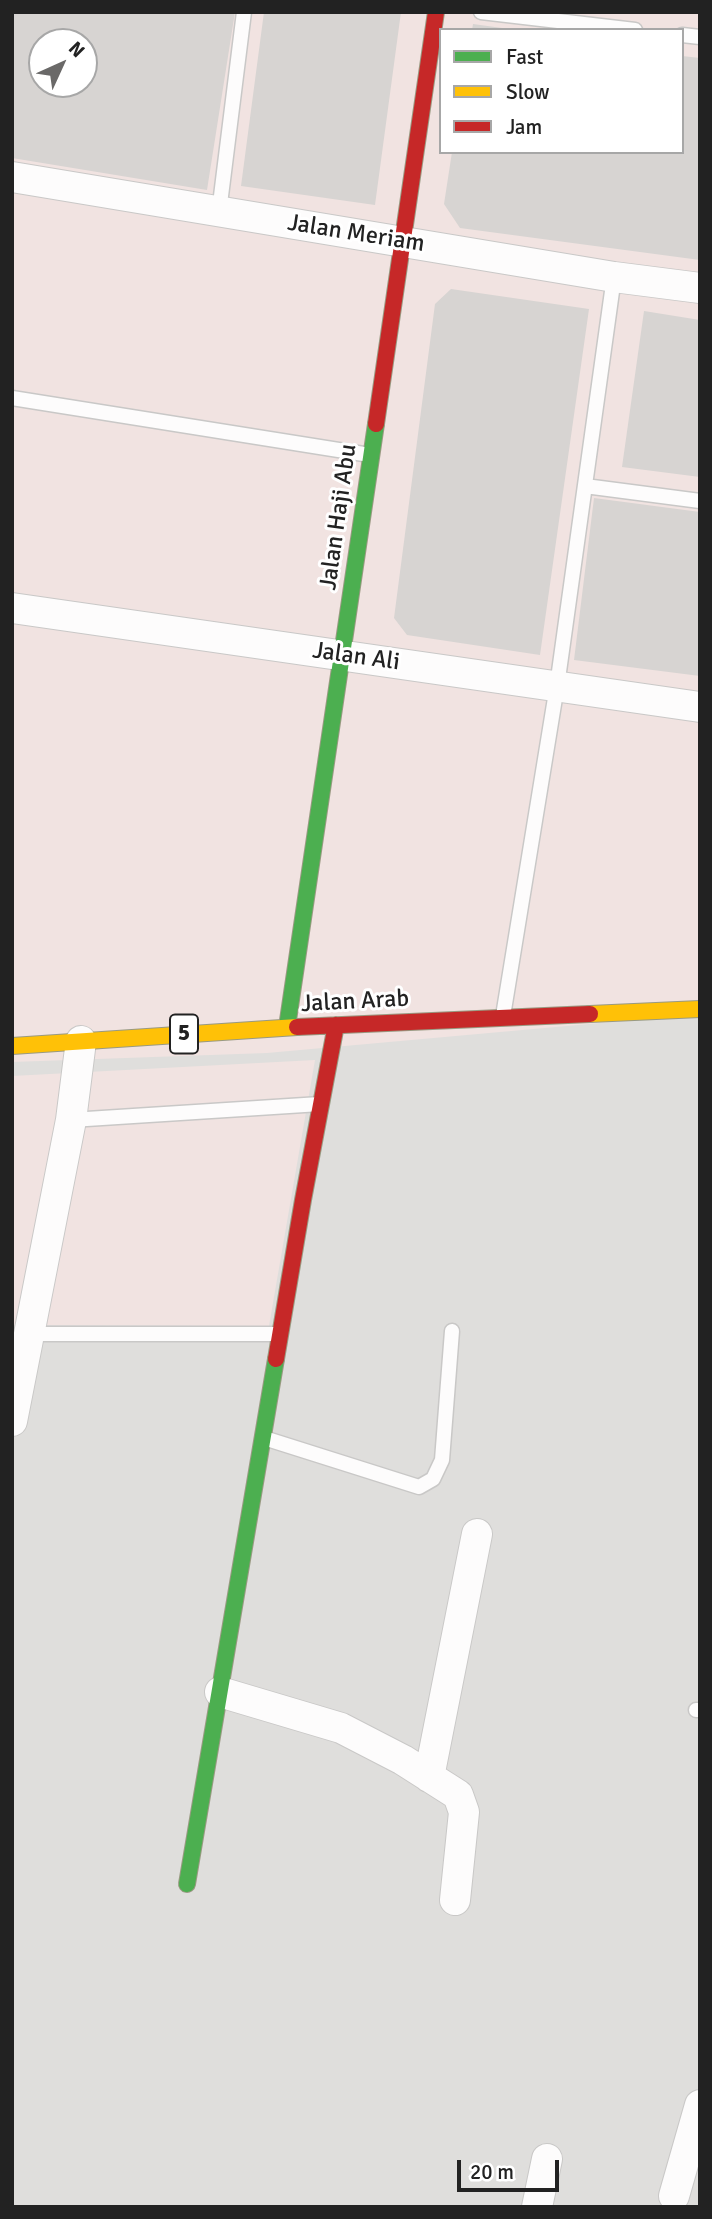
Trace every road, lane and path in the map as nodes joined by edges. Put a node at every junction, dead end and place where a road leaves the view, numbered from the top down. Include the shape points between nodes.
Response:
1 (244, 12) edge
2 (436, 12) edge
3 (481, 12) edge
4 (534, 15) edge
5 (622, 28) edge
6 (12, 177) edge
7 (219, 212) junction
8 (402, 242) junction
9 (614, 276) junction
10 (700, 288) edge
11 (12, 398) edge
12 (371, 455) junction
13 (585, 485) junction
14 (700, 501) edge
15 (12, 608) edge
16 (342, 655) junction
17 (557, 687) junction
18 (700, 707) edge
19 (700, 1009) edge
20 (503, 1018) junction
21 (336, 1025) junction
22 (287, 1027) junction
23 (81, 1041) junction
24 (12, 1046) edge
25 (321, 1104) junction
26 (71, 1120) junction
27 (452, 1331) dead end
28 (30, 1334) junction
29 (281, 1334) junction
30 (12, 1421) edge
31 (263, 1437) junction
32 (477, 1534) dead end
33 (220, 1692) junction
34 (429, 1777) junction
35 (187, 1884) dead end
36 (455, 1900) dead end
37 (700, 2105) edge
38 (547, 2159) dead end
39 (674, 2196) dead end
40 (537, 2207) edge

1 - 7 lane
2 - 8 street, Jalan Haji Abu
3 - 4 lane
4 - 5 lane
6 - 7 street, Jalan Meriam
7 - 8 street, Jalan Meriam
8 - 9 street, Jalan Meriam
8 - 12 street, Jalan Haji Abu
9 - 10 street, Jalan Meriam
9 - 13 lane
11 - 12 lane
12 - 16 street, Jalan Haji Abu
13 - 14 lane
13 - 17 lane
15 - 16 street, Jalan Ali
16 - 17 street, Jalan Ali
16 - 22 street, Jalan Haji Abu
17 - 18 street, Jalan Ali
17 - 20 lane
19 - 20 street, Jalan Arab / 5
20 - 21 street, Jalan Arab / 5
21 - 22 street, Jalan Arab / 5
21 - 25 street
22 - 23 street, Jalan Arab / 5
23 - 24 street, Jalan Arab / 5
23 - 26 street
25 - 26 lane
25 - 29 street
26 - 28 street
27 - 31 lane via 442,1460 433,1479 419,1487
28 - 29 lane
28 - 30 street
29 - 31 street
31 - 33 street
32 - 34 street
33 - 34 street via 341,1728
33 - 35 street
34 - 36 street via 458,1795 464,1812
37 - 39 street
38 - 40 street

